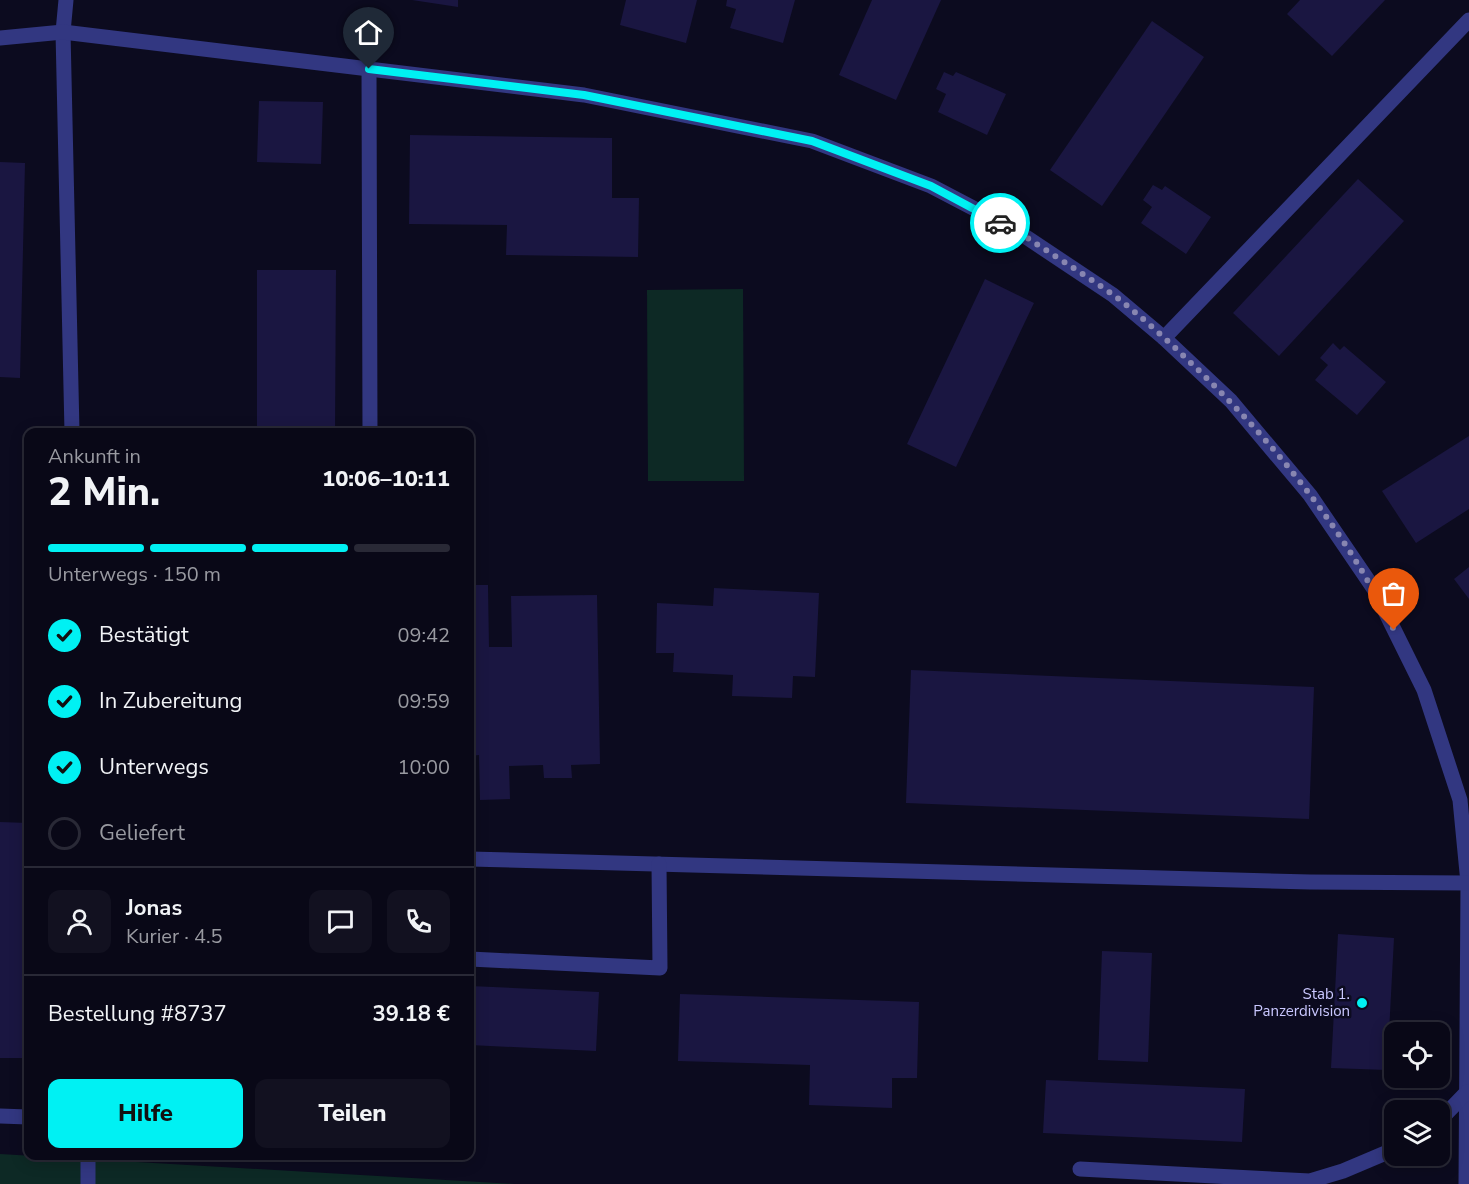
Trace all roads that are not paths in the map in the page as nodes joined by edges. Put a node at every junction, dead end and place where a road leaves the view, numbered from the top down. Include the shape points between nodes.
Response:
1 (66, 0) edge
2 (1469, 20) edge
3 (63, 32) junction
4 (0, 38) edge
5 (369, 69) junction
6 (1164, 338) junction
7 (72, 428) edge
8 (370, 428) edge
9 (1464, 800) edge
10 (474, 859) edge
11 (659, 864) junction
12 (1468, 883) edge
13 (474, 959) edge
14 (1467, 1092) junction
15 (1450, 1110) edge
16 (0, 1116) edge
17 (24, 1117) edge
18 (1384, 1154) edge
19 (88, 1160) edge
20 (1080, 1169) dead end
21 (88, 1184) edge
22 (1466, 1184) edge

1 - 3 lane
2 - 6 lane
3 - 4 lane
3 - 5 lane
3 - 7 lane
5 - 6 lane via 584,95 812,141 931,186 1017,231 1113,295
5 - 8 lane
6 - 9 lane via 1231,401 1310,495 1374,589 1424,690
9 - 12 lane
10 - 11 lane
11 - 12 lane
11 - 13 lane via 660,968
12 - 14 lane
14 - 15 lane
14 - 22 lane
16 - 17 lane
18 - 20 lane via 1310,1181
19 - 21 lane

